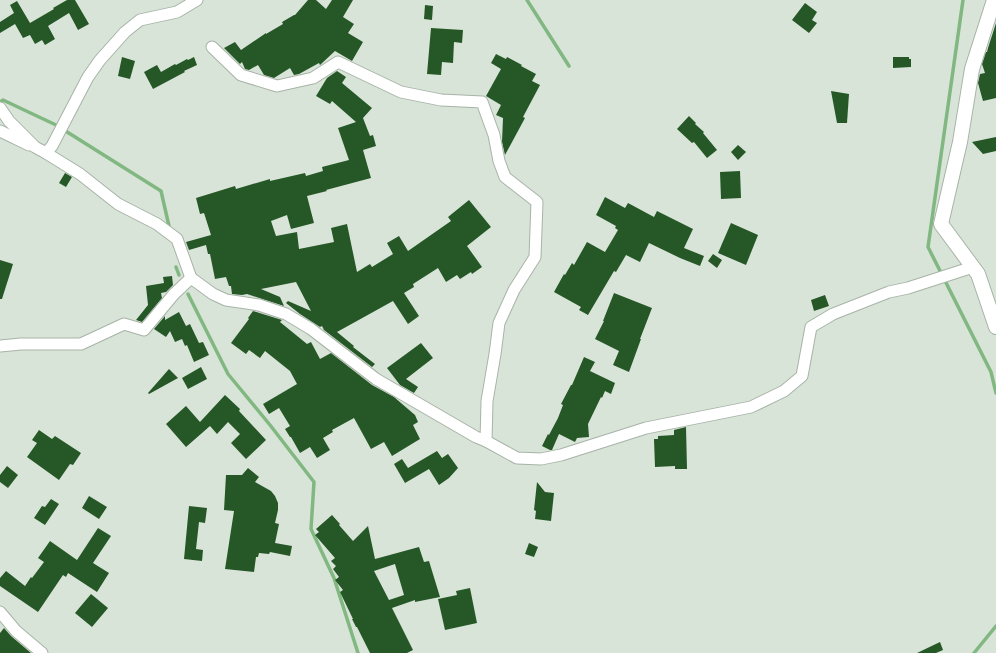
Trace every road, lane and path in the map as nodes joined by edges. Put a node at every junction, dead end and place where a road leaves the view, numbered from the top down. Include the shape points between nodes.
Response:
1 (197, 0) edge
2 (994, 0) edge
3 (212, 47) dead end
4 (0, 108) edge
5 (0, 131) edge
6 (35, 148) junction
7 (46, 153) junction
8 (973, 267) junction
9 (191, 278) junction
10 (996, 326) edge
11 (0, 346) edge
12 (486, 441) junction
13 (0, 612) edge
14 (42, 653) edge

1 - 7 street via 177,12 140,20 125,32 88,77
2 - 8 street via 972,69 960,142 941,224
3 - 12 street via 241,75 277,86 313,78 338,62 401,92 441,100 482,102 505,177 537,202 535,257 514,290 499,323 486,401
4 - 6 street
5 - 6 street
6 - 7 street
7 - 9 street via 80,174 118,204 157,224 178,239
8 - 10 street via 978,274
8 - 12 street via 889,292 833,314 811,327 802,376 784,391 751,406 646,428 561,455 540,459 517,458
9 - 11 street via 144,330 124,324 81,344
9 - 12 street via 212,294 226,300 260,305 286,314 311,329 376,379
13 - 14 street via 16,631

